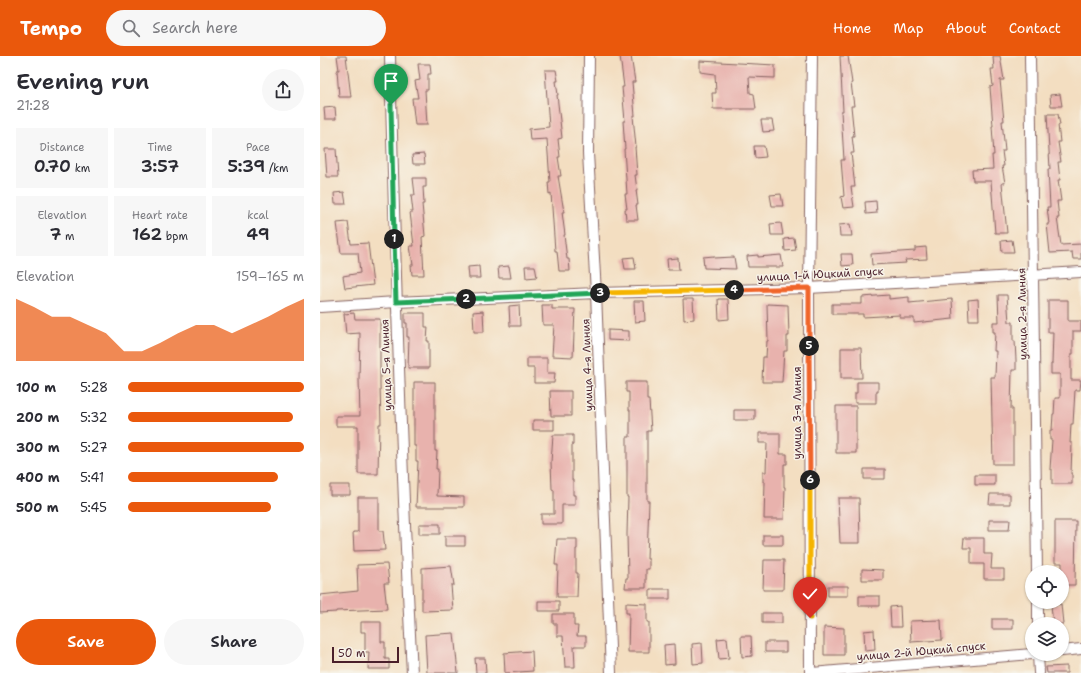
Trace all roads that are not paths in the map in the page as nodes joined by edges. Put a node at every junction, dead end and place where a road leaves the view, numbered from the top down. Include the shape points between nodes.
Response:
1 (390, 56) edge
2 (590, 56) edge
3 (812, 56) edge
4 (1030, 56) edge
5 (1081, 272) edge
6 (1034, 275) junction
7 (809, 288) junction
8 (596, 293) junction
9 (396, 302) junction
10 (320, 307) edge
11 (1037, 565) edge
12 (1081, 649) edge
13 (1069, 650) edge
14 (1025, 655) edge
15 (1038, 661) edge
16 (412, 673) edge
17 (611, 673) edge
18 (811, 673) edge
19 (1038, 673) edge

1 - 9 street, улица 5-я Линия
2 - 8 street, улица 4-я Линия via 588,153
3 - 7 street, улица 3-я Линия
4 - 6 street, улица 2-я Линия
5 - 6 street, улица 1-й Юцкий спуск
6 - 7 street, улица 1-й Юцкий спуск
6 - 11 street, улица 2-я Линия
7 - 8 street, улица 1-й Юцкий спуск
7 - 18 street, улица 3-я Линия
8 - 9 street, улица 1-й Юцкий спуск
8 - 17 street, улица 4-я Линия
9 - 10 street, улица 1-й Юцкий спуск
9 - 16 street, улица 5-я Линия
12 - 13 street
14 - 18 street, улица 2-й Юцкий спуск
15 - 19 street

